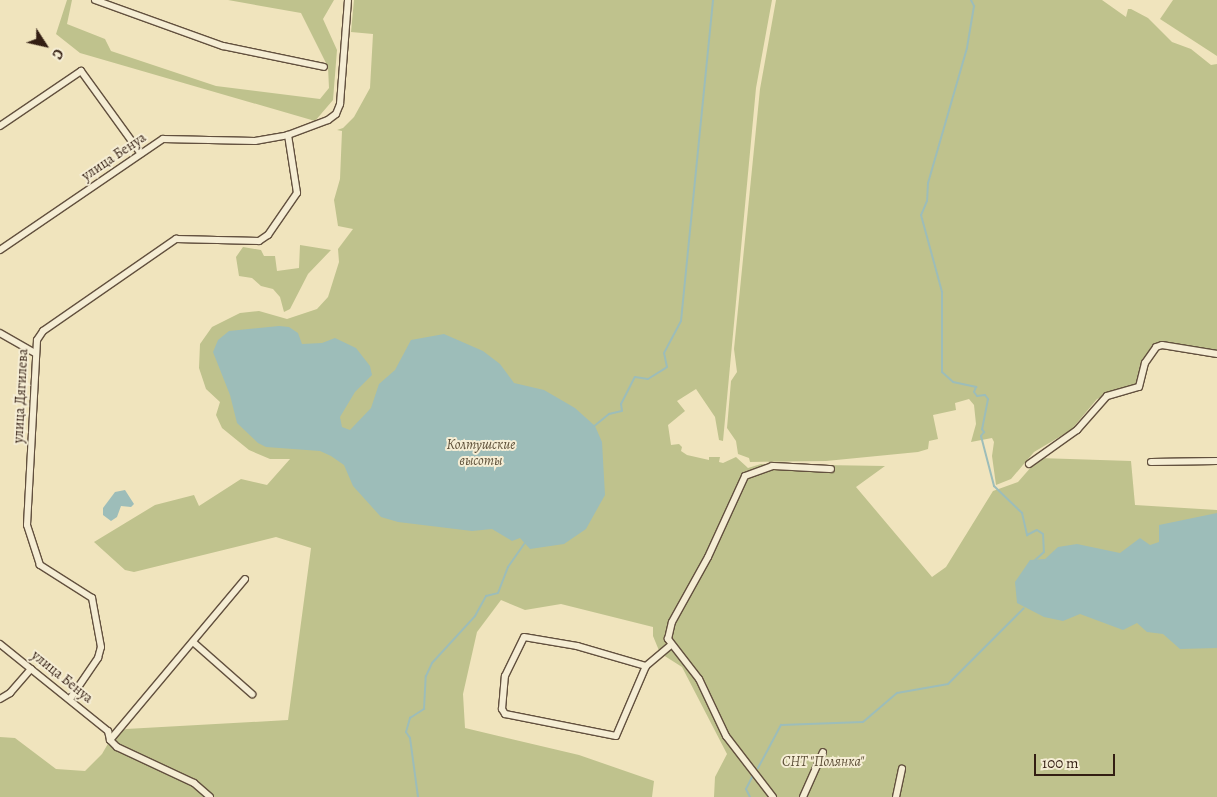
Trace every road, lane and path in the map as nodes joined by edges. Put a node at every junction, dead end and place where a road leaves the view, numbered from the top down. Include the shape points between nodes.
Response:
1 (96, 0) edge
2 (348, 0) edge
3 (324, 67) dead end
4 (0, 126) edge
5 (288, 135) junction
6 (141, 154) junction
7 (0, 250) edge
8 (0, 333) edge
9 (35, 353) junction
10 (1217, 354) edge
11 (1217, 461) edge
12 (1151, 462) dead end
13 (1029, 464) dead end
14 (831, 468) dead end
15 (245, 579) dead end
16 (193, 642) junction
17 (0, 644) edge
18 (670, 646) junction
19 (646, 666) junction
20 (31, 669) junction
21 (252, 694) dead end
22 (0, 699) edge
23 (70, 699) junction
24 (110, 740) junction
25 (823, 752) dead end
26 (902, 769) dead end
27 (210, 797) edge
28 (773, 797) edge
29 (803, 797) edge
30 (896, 797) edge

1 - 3 street via 223,46
2 - 5 street, улица Бенуа via 340,104 336,114 319,125
4 - 6 street via 81,71
5 - 6 street, улица Бенуа via 255,141 171,138
5 - 9 street, улица Дягилева via 297,193 268,235 259,241 176,238 43,331 37,340
6 - 7 street, улица Бенуа
8 - 9 street
9 - 23 street, улица Дягилева via 27,525 40,565 92,598 101,647 98,658
10 - 13 street via 1162,344 1156,347 1145,363 1139,387 1106,396 1077,430
11 - 12 street
14 - 18 street via 772,466 745,476 708,557 672,622 668,639
15 - 16 street
16 - 21 street
16 - 24 street
17 - 20 street, улица Бенуа
18 - 19 street
18 - 28 street via 699,678 726,736
19 - 19 street via 577,646 524,637 505,676 502,709 505,714 616,736
20 - 22 street via 10,693
20 - 23 street, улица Бенуа
23 - 24 street, улица Бенуа via 108,731
24 - 27 street via 117,747 194,783
25 - 29 street
26 - 30 street

